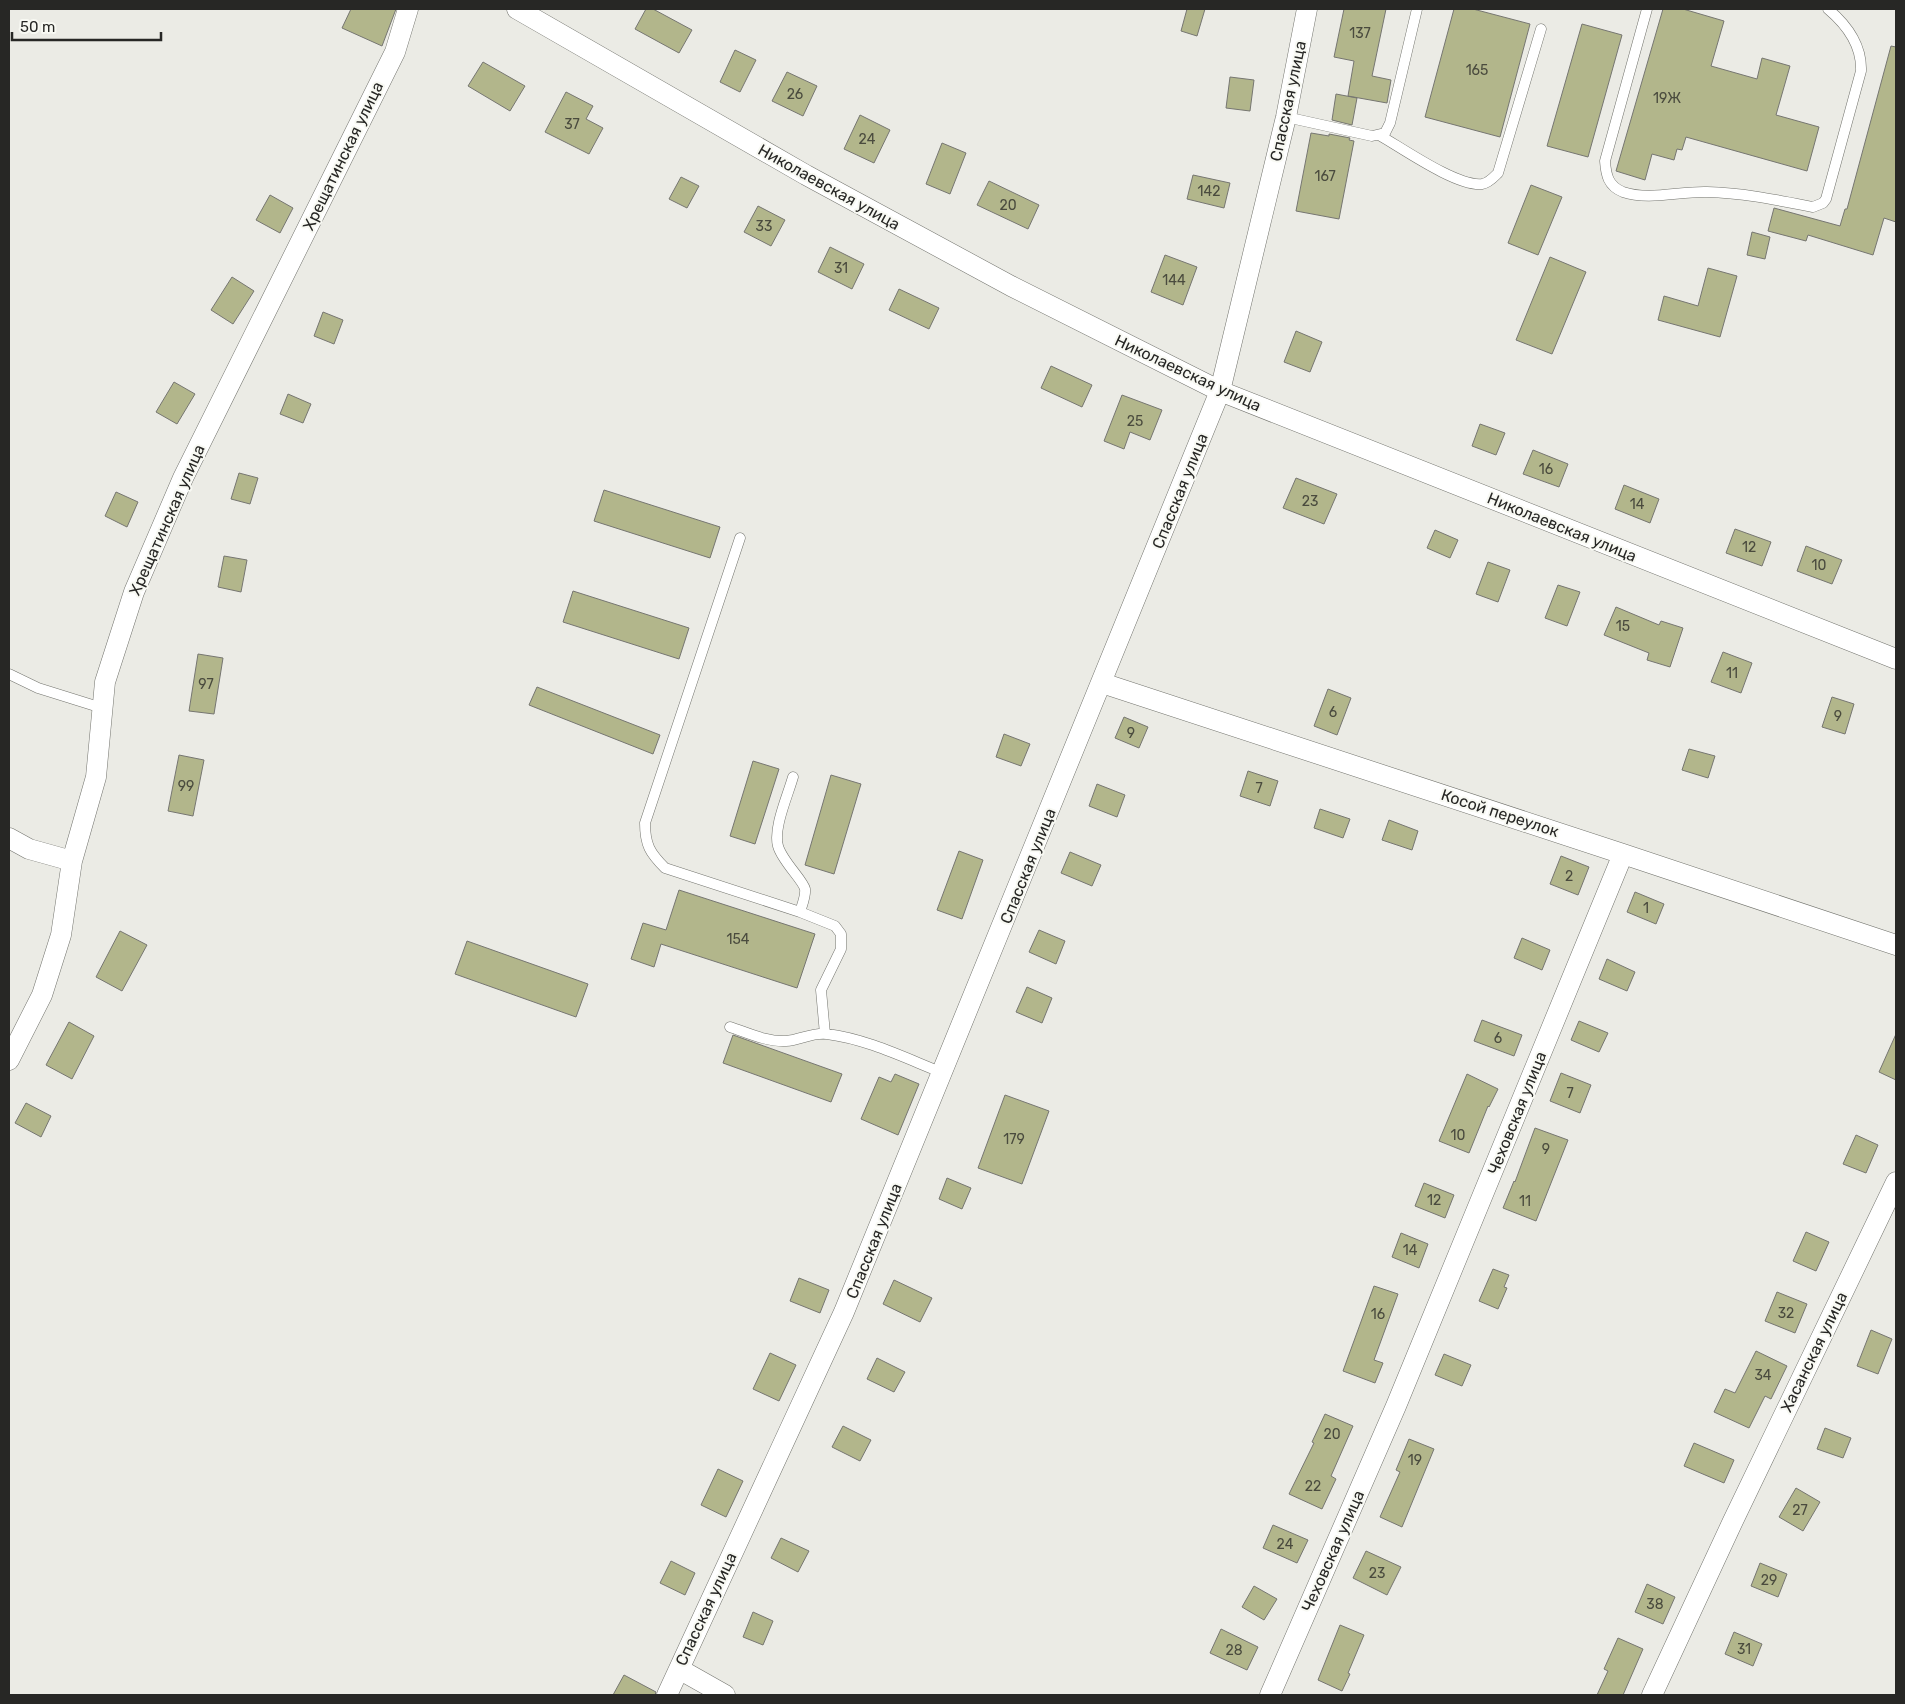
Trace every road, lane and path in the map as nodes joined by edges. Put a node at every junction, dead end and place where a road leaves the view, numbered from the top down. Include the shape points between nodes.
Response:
1 (408, 9) edge
2 (517, 9) edge
3 (1307, 9) edge
4 (1417, 9) edge
5 (1647, 9) edge
6 (1828, 9) edge
7 (1541, 29) dead end
8 (1286, 117) junction
9 (1379, 135) junction
10 (1220, 391) junction
11 (740, 538) dead end
12 (1896, 659) edge
13 (9, 674) edge
14 (1102, 683) junction
15 (102, 708) junction
16 (793, 777) dead end
17 (9, 838) edge
18 (1623, 854) junction
19 (72, 861) junction
20 (800, 912) junction
21 (1896, 945) edge
22 (730, 1027) dead end
23 (825, 1034) junction
24 (9, 1060) edge
25 (943, 1073) junction
26 (1896, 1182) edge
27 (679, 1670) junction
28 (667, 1695) edge
29 (725, 1695) edge
30 (1270, 1695) edge
31 (1652, 1695) edge

1 - 15 street, Хрещатинская улица via 395,52 183,478 131,601 104,682
2 - 10 street, Николаевская улица via 806,175 1011,286
3 - 8 street, Спасская улица
4 - 9 lane via 1390,123
5 - 6 lane via 1605,161 1606,175 1612,186 1639,195 1745,194 1813,207 1823,204 1826,199 1861,71 1853,36
7 - 9 lane via 1498,173 1490,181 1483,184 1458,179
8 - 9 lane
8 - 10 street, Спасская улица
10 - 12 street, Николаевская улица
10 - 14 street, Спасская улица
11 - 20 lane via 645,824 645,840 665,868
13 - 15 lane via 38,688
14 - 18 street, Косой переулок
14 - 25 street, Спасская улица
15 - 19 street, Хрещатинская улица via 96,777
16 - 20 lane via 777,831 777,845 786,864 805,887
17 - 19 street via 29,849
18 - 21 street, Косой переулок
18 - 30 street, Чеховская улица via 1410,1373
19 - 24 street, Хрещатинская улица via 61,936 42,995
20 - 23 lane via 835,926 841,934 840,949 821,990
22 - 23 lane via 776,1040
23 - 25 lane via 856,1039
25 - 27 street, Спасская улица via 844,1312
26 - 31 street, Хасанская улица
27 - 28 street, Спасская улица
27 - 29 street

